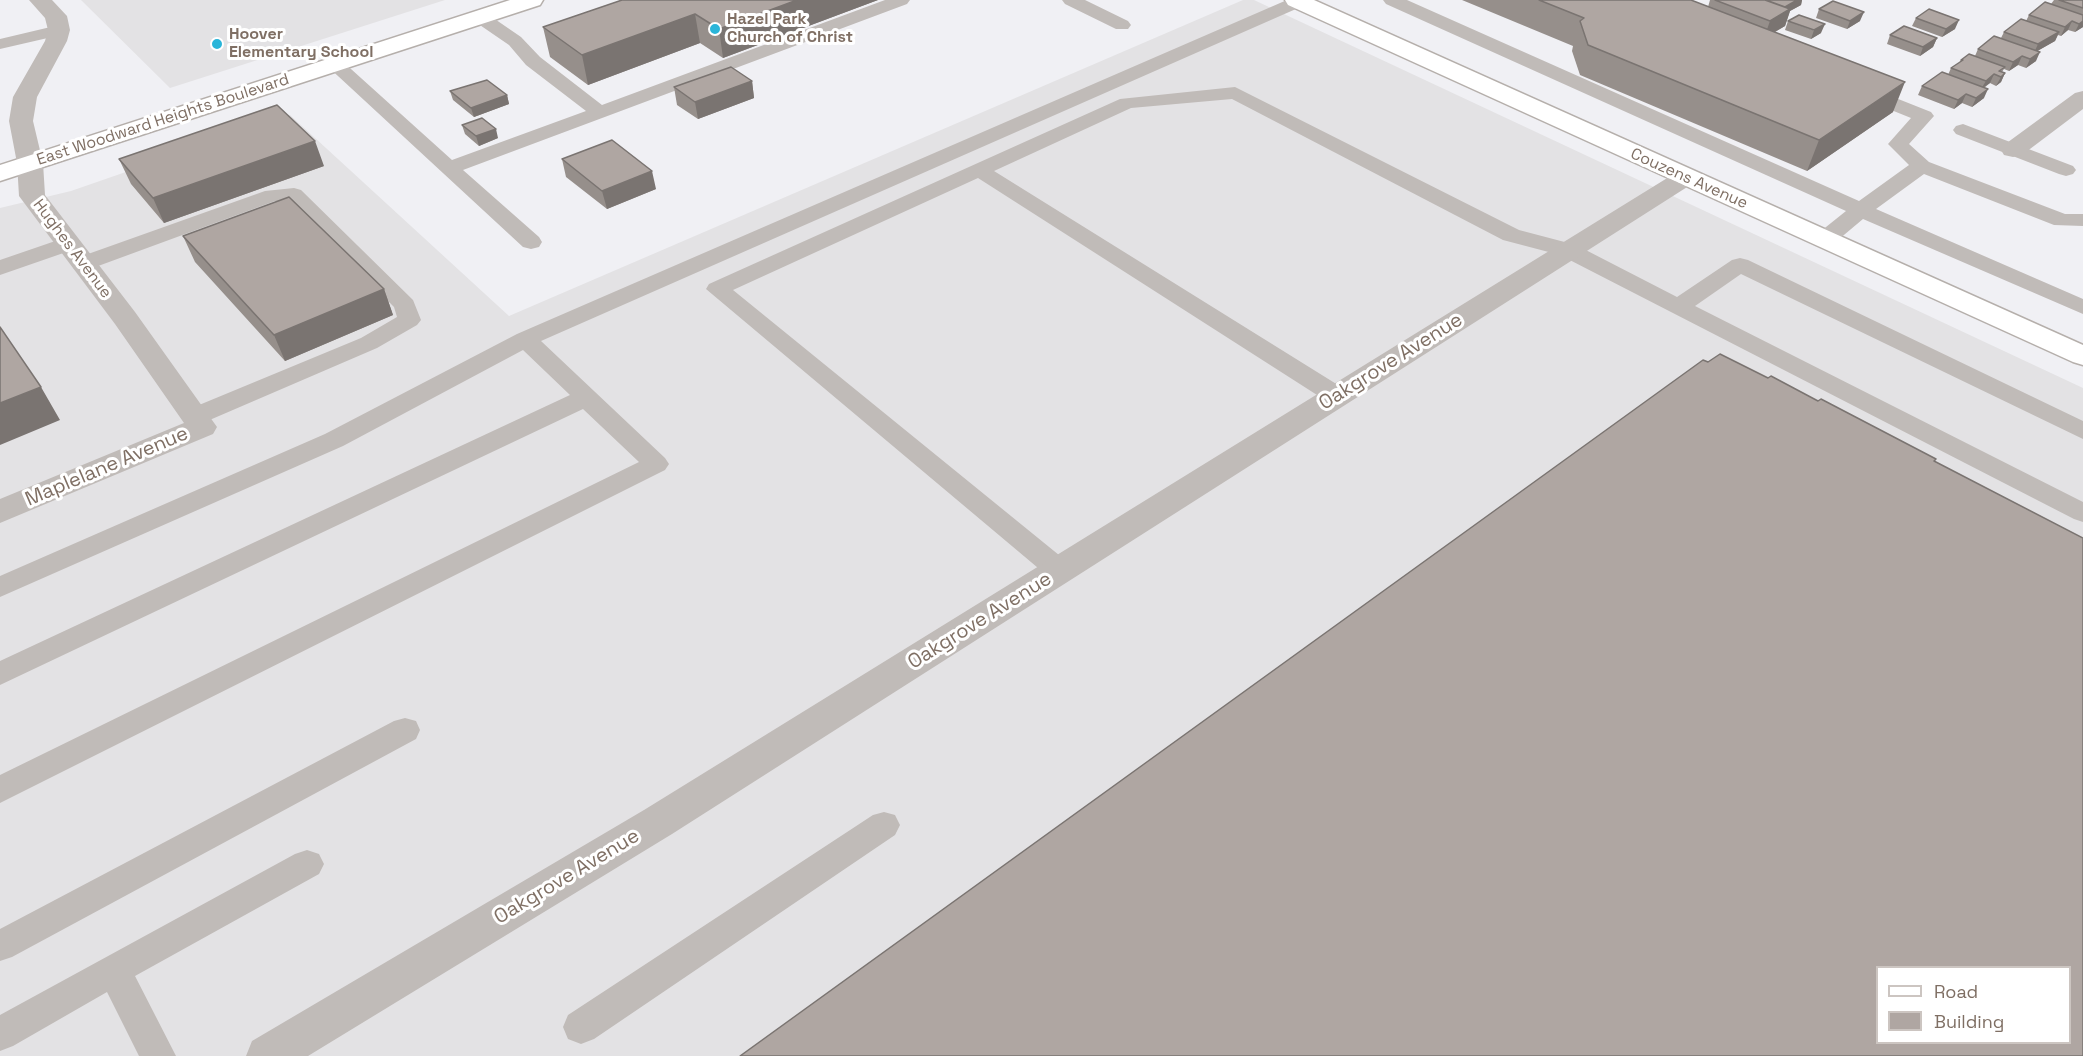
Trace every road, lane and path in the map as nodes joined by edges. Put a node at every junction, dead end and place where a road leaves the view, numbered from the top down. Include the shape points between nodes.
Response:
1 (40, 0) edge
2 (532, 0) edge
3 (901, 0) edge
4 (1071, 0) edge
5 (1392, 0) edge
6 (1297, 1) edge
7 (480, 17) junction
8 (1122, 25) dead end
9 (59, 30) junction
10 (0, 44) edge
11 (334, 64) junction
12 (1839, 82) edge
13 (2083, 98) edge
14 (600, 112) junction
15 (1963, 130) dead end
16 (2013, 150) junction
17 (30, 164) junction
18 (1922, 166) junction
19 (450, 168) junction
20 (2066, 170) dead end
21 (980, 171) junction
22 (0, 173) edge
23 (1686, 177) junction
24 (1861, 210) junction
25 (2083, 220) edge
26 (1824, 240) junction
27 (531, 242) dead end
28 (1568, 250) junction
29 (74, 254) junction
30 (0, 268) edge
31 (1679, 306) junction
32 (2083, 307) edge
33 (525, 339) junction
34 (2083, 356) edge
35 (1337, 396) junction
36 (585, 398) junction
37 (196, 416) junction
38 (2083, 431) edge
39 (0, 513) edge
40 (2083, 513) edge
41 (1060, 571) junction
42 (0, 587) edge
43 (0, 674) edge
44 (405, 730) dead end
45 (0, 790) edge
46 (884, 825) dead end
47 (307, 864) dead end
48 (0, 946) edge
49 (114, 970) junction
50 (581, 1027) dead end
51 (0, 1034) edge
52 (158, 1056) edge
53 (268, 1056) edge

1 - 9 street via 56,16
2 - 7 street, East Woodward Heights Boulevard
3 - 14 lane
4 - 8 lane
5 - 24 lane
6 - 23 street, Couzens Avenue
6 - 33 lane
7 - 11 street, East Woodward Heights Boulevard
7 - 14 lane
9 - 10 lane
9 - 17 street, Hughes Avenue via 57,41 25,97 21,121
11 - 17 street, East Woodward Heights Boulevard
11 - 19 lane
12 - 18 lane via 1924,116 1898,144
13 - 16 street
14 - 19 lane
15 - 16 lane
16 - 20 lane
17 - 22 street, East Woodward Heights Boulevard
17 - 29 street, Hughes Avenue via 32,196
18 - 24 lane
18 - 25 lane via 2061,220
19 - 27 lane
21 - 28 lane via 1127,104 1234,93 1510,235
21 - 35 lane
21 - 41 lane via 717,289
23 - 26 street, Couzens Avenue
23 - 28 street, Oakgrove Avenue
24 - 26 lane
24 - 32 lane
26 - 34 street, Couzens Avenue
28 - 31 lane
28 - 35 street, Oakgrove Avenue
29 - 30 lane
29 - 37 street, Hughes Avenue
29 - 37 lane via 272,195 294,194 405,305 410,320 369,343
31 - 38 lane via 1740,265
31 - 40 lane
33 - 36 lane
33 - 42 lane via 334,440
35 - 41 street, Oakgrove Avenue
36 - 43 lane
36 - 45 lane via 656,464
37 - 39 street, Maplelane Avenue via 202,427
41 - 53 street, Oakgrove Avenue via 658,822
44 - 48 lane
46 - 50 lane
47 - 49 lane
49 - 51 lane
49 - 52 lane

